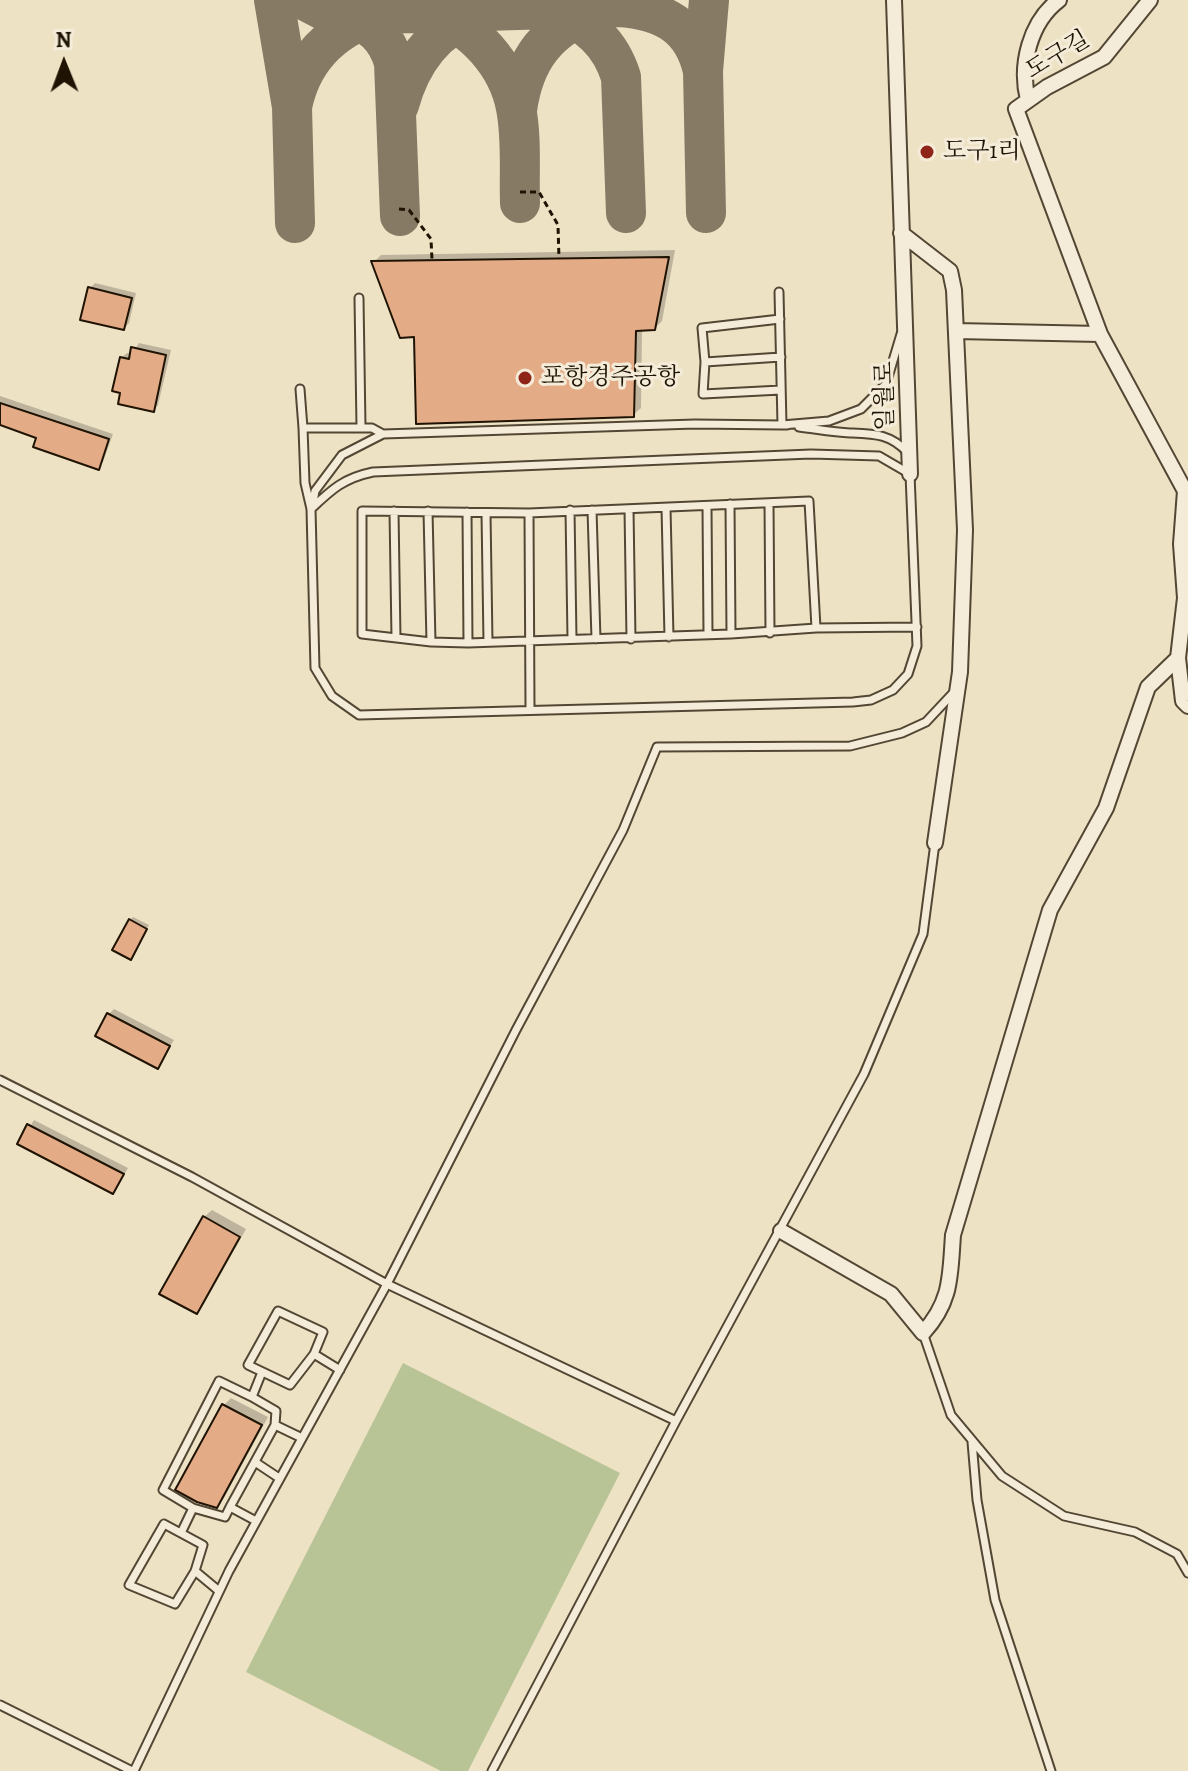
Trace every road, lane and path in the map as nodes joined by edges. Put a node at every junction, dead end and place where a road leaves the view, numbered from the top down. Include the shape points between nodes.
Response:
1 (894, 0) edge
2 (1059, 0) edge
3 (1150, 0) edge
4 (1022, 104) junction
5 (520, 192) dead end
6 (399, 209) dead end
7 (901, 233) junction
8 (559, 259) dead end
9 (432, 260) dead end
10 (779, 292) dead end
11 (359, 298) dead end
12 (906, 316) junction
13 (780, 319) junction
14 (956, 331) junction
15 (1100, 334) junction
16 (781, 357) junction
17 (705, 362) junction
18 (300, 389) dead end
19 (781, 390) junction
20 (782, 425) junction
21 (361, 427) junction
22 (303, 428) junction
23 (383, 434) junction
24 (910, 455) junction
25 (910, 474) junction
26 (769, 503) junction
27 (730, 504) junction
28 (707, 507) junction
29 (666, 508) junction
30 (311, 509) junction
31 (629, 509) junction
32 (570, 510) junction
33 (592, 510) junction
34 (394, 511) junction
35 (428, 511) junction
36 (467, 512) junction
37 (486, 513) junction
38 (529, 513) junction
39 (917, 627) junction
40 (816, 628) junction
41 (770, 633) junction
42 (708, 634) junction
43 (731, 634) junction
44 (669, 637) junction
45 (396, 638) junction
46 (572, 639) junction
47 (596, 639) junction
48 (631, 639) junction
49 (531, 641) junction
50 (431, 642) junction
51 (488, 642) junction
52 (468, 643) junction
53 (1178, 658) junction
54 (957, 688) junction
55 (1188, 706) edge
56 (530, 709) junction
57 (935, 843) joint
58 (0, 1080) edge
59 (781, 1231) junction
60 (387, 1284) junction
61 (923, 1333) junction
62 (314, 1354) junction
63 (340, 1370) junction
64 (262, 1372) junction
65 (252, 1397) junction
66 (676, 1421) junction
67 (275, 1425) junction
68 (302, 1438) junction
69 (972, 1440) junction
70 (255, 1462) junction
71 (279, 1478) junction
72 (230, 1507) junction
73 (193, 1508) junction
74 (256, 1521) junction
75 (181, 1533) junction
76 (195, 1571) junction
77 (1188, 1573) edge
78 (219, 1591) junction
79 (0, 1705) edge
80 (133, 1771) edge
81 (492, 1771) edge
82 (1051, 1771) edge

1 - 7 street, 일월로
2 - 4 street via 1035,28
3 - 4 street, 도구길 via 1104,57
4 - 15 street
5 - 8 path via 539,192 552,214 558,225
6 - 9 path via 409,210 431,239
7 - 12 street, 일월로
7 - 14 street via 950,271
10 - 13 lane
11 - 21 lane
12 - 20 lane via 886,384 861,409 829,421
12 - 24 street, 일월로
13 - 16 lane
13 - 17 lane via 702,328
14 - 15 street
14 - 54 street via 965,530
15 - 53 street via 1185,491 1185,598
16 - 17 lane
16 - 19 lane
17 - 19 lane via 703,394
18 - 22 lane
19 - 20 lane
20 - 23 lane
20 - 24 lane via 872,432 899,443
21 - 22 lane
21 - 23 lane
22 - 30 lane
23 - 30 lane via 342,455 315,491
24 - 25 street, 일월로
25 - 30 lane via 879,456 825,454 373,472 351,476
25 - 39 lane
26 - 27 lane
26 - 40 lane via 809,501
26 - 41 lane
27 - 28 lane
27 - 43 lane
28 - 29 lane
28 - 42 lane
29 - 31 lane
29 - 44 lane
30 - 56 lane via 315,668 332,696 359,715
31 - 33 lane
31 - 48 lane
32 - 33 lane
32 - 38 lane
32 - 46 lane
33 - 47 lane
34 - 35 lane
34 - 45 lane
34 - 45 lane via 362,511 362,634
35 - 36 lane
35 - 50 lane
36 - 37 lane
36 - 52 lane
37 - 38 lane
37 - 51 lane
38 - 49 lane
39 - 40 lane
39 - 56 lane via 908,674 893,690 871,700
40 - 41 lane
41 - 43 lane
42 - 43 lane
42 - 44 lane
44 - 48 lane
45 - 50 lane
46 - 47 lane
46 - 49 lane
47 - 48 lane
49 - 51 lane
49 - 56 lane
50 - 52 lane
51 - 52 lane
53 - 55 street
53 - 61 street via 1148,687 1106,808 1050,910 953,1235 950,1289
54 - 57 street
54 - 60 lane via 926,722 850,746 657,747 623,830
57 - 59 lane via 923,934 864,1074
58 - 60 lane
59 - 61 street via 891,1294
59 - 66 lane
60 - 63 lane
60 - 66 lane
61 - 69 lane via 951,1415
62 - 63 lane
62 - 64 lane via 290,1385
62 - 64 lane via 323,1332 278,1311 248,1365
63 - 68 lane
64 - 65 lane
65 - 67 lane via 276,1411
65 - 73 lane via 219,1381 163,1490
66 - 81 lane
67 - 68 lane
67 - 70 lane
68 - 71 lane
69 - 77 lane via 1002,1476 1064,1516 1135,1532 1177,1554
69 - 82 lane via 995,1600
70 - 71 lane
70 - 72 lane
71 - 74 lane
72 - 73 lane via 225,1517
72 - 74 lane
73 - 75 lane
74 - 78 lane
75 - 76 lane via 203,1545
75 - 76 lane via 164,1524 129,1585 175,1604
76 - 78 lane
78 - 80 lane
79 - 80 lane

